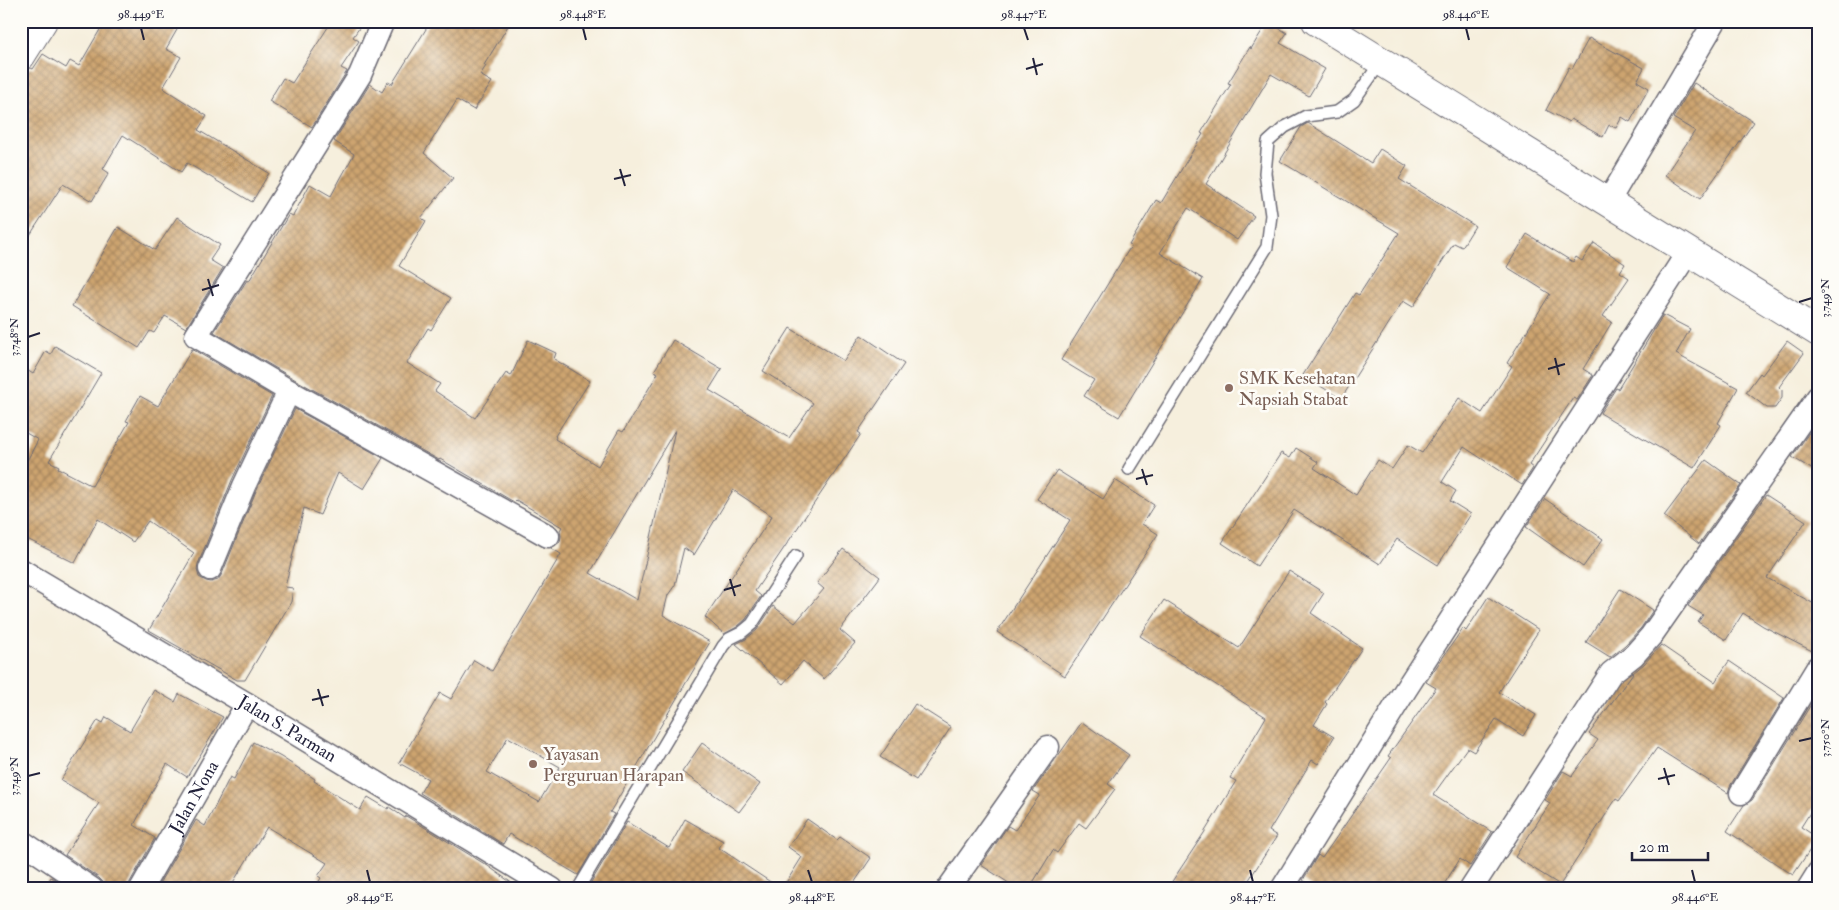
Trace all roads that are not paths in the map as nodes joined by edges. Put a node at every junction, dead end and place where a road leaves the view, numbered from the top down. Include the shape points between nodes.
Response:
1 (43, 21) edge
2 (383, 21) edge
3 (1316, 21) edge
4 (1714, 21) edge
5 (21, 56) edge
6 (1381, 62) junction
7 (1608, 202) junction
8 (1688, 252) junction
9 (1818, 332) edge
10 (290, 391) junction
11 (1818, 396) edge
12 (1129, 469) dead end
13 (548, 536) dead end
14 (796, 556) dead end
15 (210, 569) dead end
16 (21, 570) edge
17 (1818, 667) edge
18 (247, 704) junction
19 (1048, 747) dead end
20 (1741, 793) dead end
21 (21, 841) edge
22 (1818, 873) edge
23 (92, 889) edge
24 (141, 889) edge
25 (552, 889) edge
26 (578, 889) edge
27 (948, 889) edge
28 (1282, 889) edge
29 (1471, 889) edge
30 (1808, 889) edge

1 - 5 street
2 - 10 street via 360,75 196,336
3 - 6 street
4 - 7 street
6 - 7 street
6 - 12 lane via 1354,100 1337,112 1306,116 1285,127 1268,142 1265,173 1271,215 1267,247
7 - 8 street
8 - 9 street
8 - 28 street via 1417,672
10 - 13 street
10 - 15 street via 244,486
11 - 29 street via 1651,636 1634,656 1611,673
14 - 26 lane via 752,624 723,646
16 - 18 street, Jalan S. Parman
17 - 20 street
18 - 24 street, Jalan Nona
18 - 25 street, Jalan S. Parman
19 - 27 street
21 - 23 street
22 - 30 street

